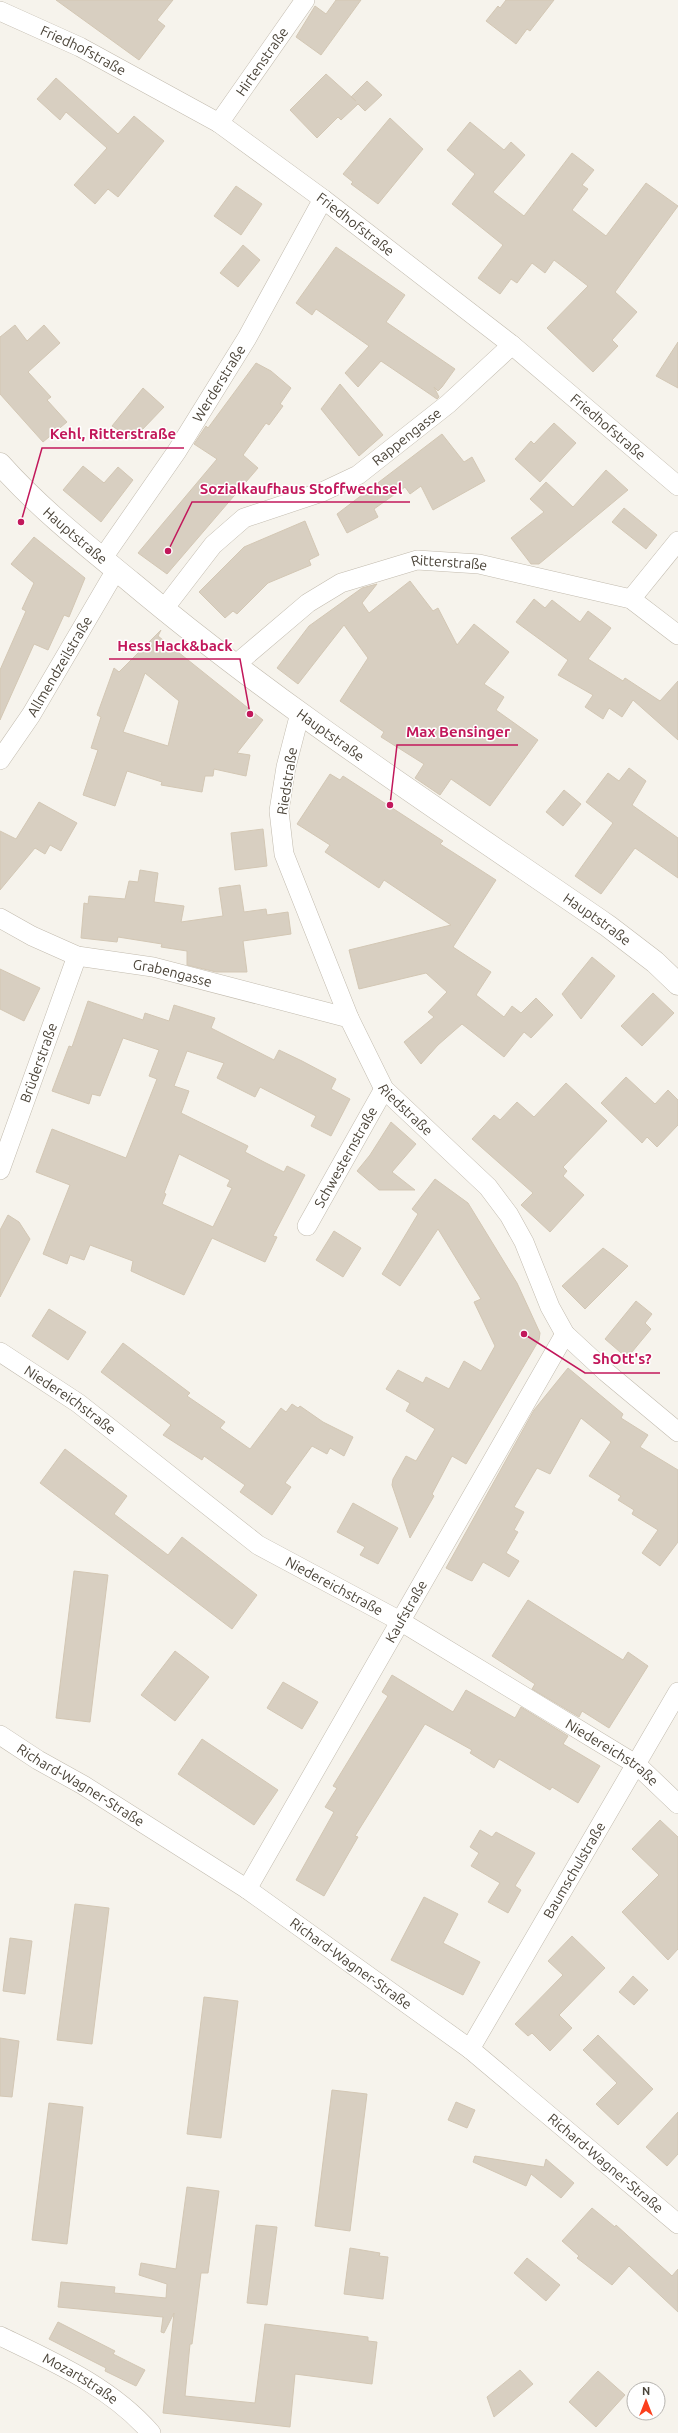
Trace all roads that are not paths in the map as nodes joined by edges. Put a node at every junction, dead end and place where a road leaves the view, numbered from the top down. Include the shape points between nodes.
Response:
1 (304, 0) edge
2 (0, 11) edge
3 (219, 123) junction
4 (322, 199) junction
5 (512, 345) junction
6 (0, 464) edge
7 (678, 486) edge
8 (678, 541) edge
9 (109, 564) junction
10 (631, 599) junction
11 (163, 610) junction
12 (678, 635) edge
13 (235, 664) junction
14 (300, 714) junction
15 (0, 760) edge
16 (0, 918) edge
17 (77, 956) junction
18 (678, 984) edge
19 (349, 1018) junction
20 (384, 1089) junction
21 (0, 1170) edge
22 (307, 1226) dead end
23 (565, 1334) junction
24 (0, 1352) edge
25 (678, 1432) edge
26 (400, 1621) junction
27 (678, 1692) edge
28 (0, 1735) edge
29 (637, 1765) junction
30 (678, 1804) edge
31 (247, 1889) junction
32 (470, 2049) junction
33 (678, 2224) edge
34 (0, 2336) edge
35 (151, 2433) edge

1 - 3 street, Hirtenstraße
2 - 3 street, Friedhofstraße via 80,47
3 - 4 street, Friedhofstraße
4 - 5 street, Friedhofstraße
4 - 9 street, Werderstraße via 247,338
5 - 7 street, Friedhofstraße
5 - 11 street, Rappengasse via 448,404 358,475 322,492 244,518 213,545
6 - 9 street, Hauptstraße via 45,510
8 - 10 street
9 - 11 street, Hauptstraße
9 - 15 street, Allmendzeilstraße via 31,715
10 - 12 street, Ritterstraße
10 - 13 street, Ritterstraße via 479,564 417,560 341,583 308,603
11 - 13 street, Hauptstraße
13 - 14 street, Hauptstraße
14 - 18 street, Hauptstraße via 608,926 655,962
14 - 19 street, Riedstraße via 286,767 279,811 284,854
16 - 17 street, Grabengasse
17 - 19 street, Grabengasse via 153,967
17 - 21 street, Brüderstraße
19 - 20 street, Riedstraße
20 - 22 street, Schwesternstraße
20 - 23 street, Riedstraße via 488,1187 510,1215 524,1242 550,1307
23 - 25 street, Riedstraße
23 - 26 street, Kaufstraße
24 - 26 street, Niedereichstraße via 78,1403 258,1545
26 - 29 street, Niedereichstraße
26 - 31 street, Kaufstraße
27 - 29 street, Baumschulstraße
28 - 31 street, Richard-Wagner-Straße
29 - 30 street, Niedereichstraße
29 - 32 street, Baumschulstraße
31 - 32 street, Richard-Wagner-Straße
32 - 33 street, Richard-Wagner-Straße
34 - 35 street, Mozartstraße via 61,2365 106,2392 137,2417

